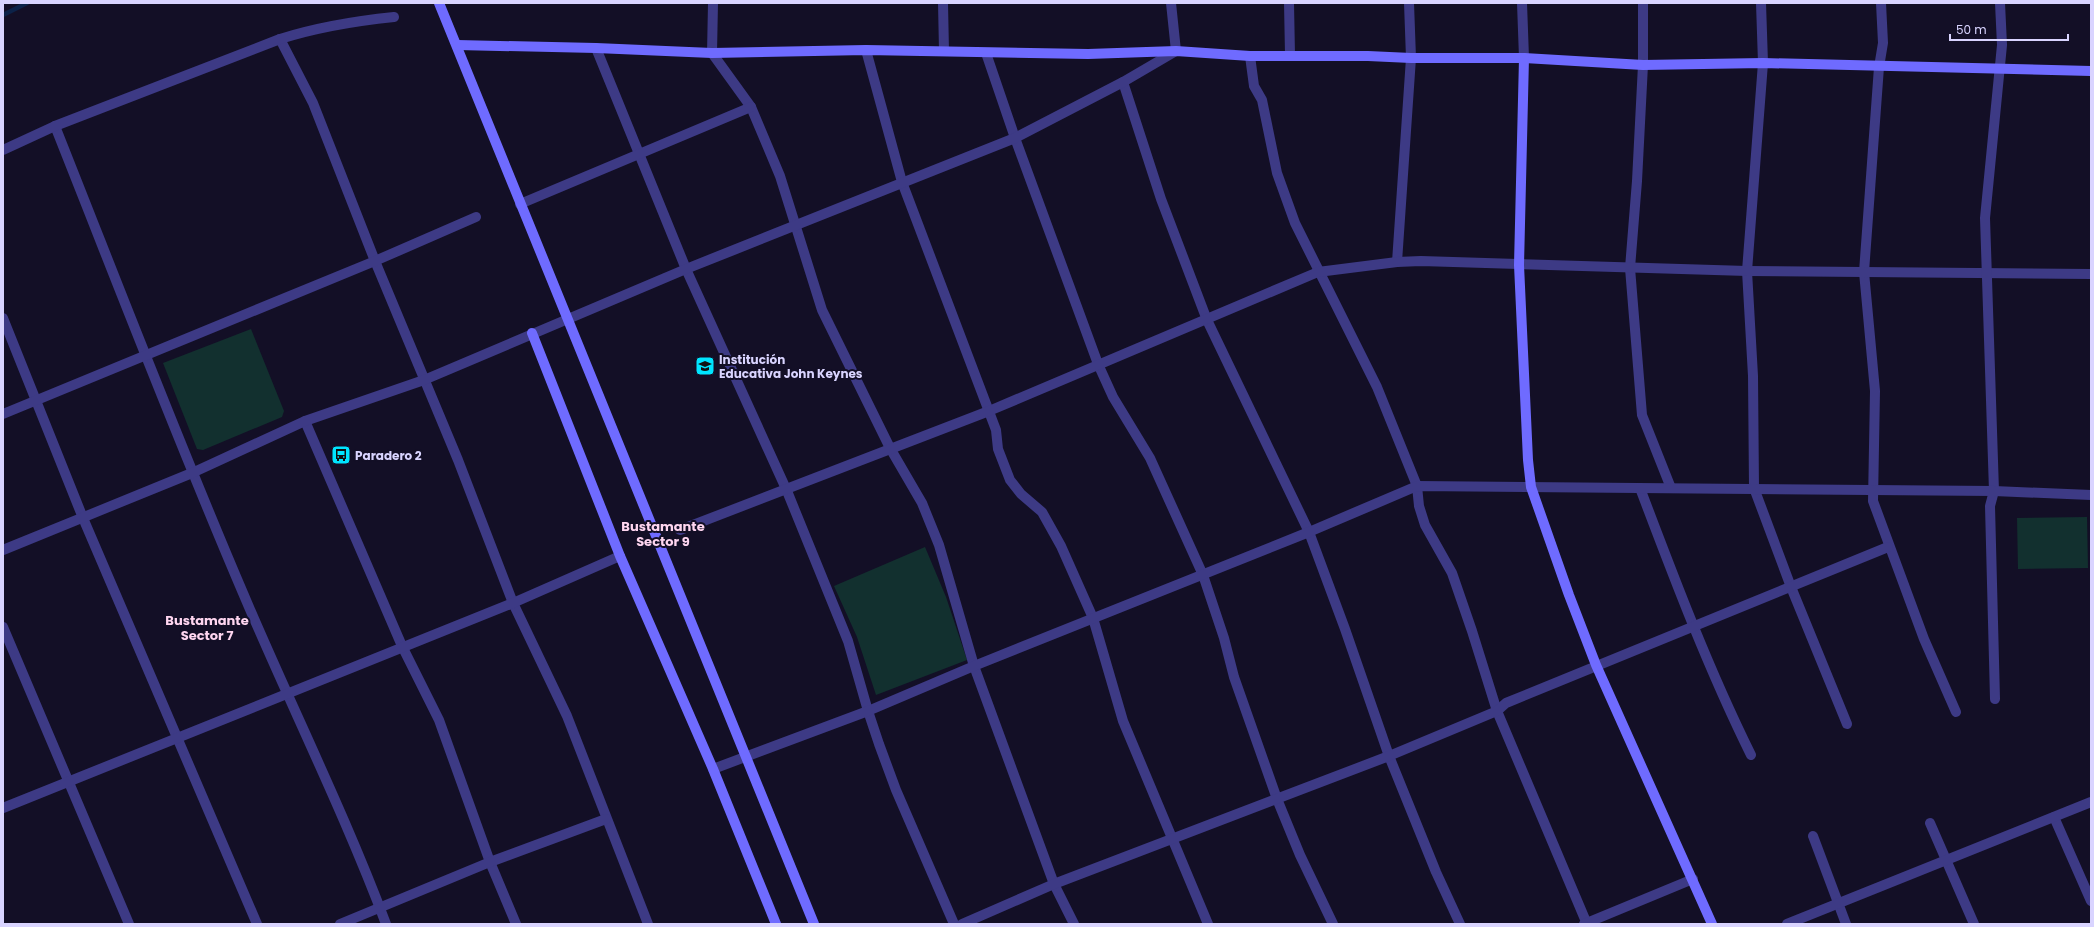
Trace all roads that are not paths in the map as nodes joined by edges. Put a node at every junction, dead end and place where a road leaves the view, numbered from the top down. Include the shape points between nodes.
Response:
1 (439, 3) edge
2 (713, 3) edge
3 (943, 3) edge
4 (1171, 3) edge
5 (1289, 3) edge
6 (1409, 3) edge
7 (1522, 3) edge
8 (1643, 3) edge
9 (1761, 3) edge
10 (1881, 3) edge
11 (2000, 3) edge
12 (394, 17) dead end
13 (280, 38) junction
14 (457, 45) junction
15 (596, 48) junction
16 (866, 50) junction
17 (944, 51) junction
18 (1176, 51) junction
19 (986, 52) junction
20 (712, 54) junction
21 (1290, 55) junction
22 (1250, 56) junction
23 (1412, 58) junction
24 (1524, 58) junction
25 (1764, 63) junction
26 (1643, 65) junction
27 (1879, 67) junction
28 (2000, 68) junction
29 (2091, 71) edge
30 (1123, 82) junction
31 (751, 107) junction
32 (55, 126) junction
33 (1015, 138) junction
34 (3, 150) edge
35 (641, 154) junction
36 (902, 182) junction
37 (520, 204) junction
38 (476, 217) dead end
39 (795, 225) junction
40 (375, 261) junction
41 (1397, 262) junction
42 (1519, 265) junction
43 (1630, 268) junction
44 (686, 269) junction
45 (1747, 271) junction
46 (1318, 272) junction
47 (1864, 272) junction
48 (1985, 274) junction
49 (2091, 274) edge
50 (3, 318) edge
51 (566, 319) junction
52 (1207, 320) junction
53 (532, 333) junction
54 (146, 354) junction
55 (1098, 364) junction
56 (424, 380) junction
57 (37, 400) junction
58 (989, 411) junction
59 (3, 414) edge
60 (305, 421) junction
61 (890, 448) junction
62 (192, 473) junction
63 (1417, 486) junction
64 (1531, 487) junction
65 (1640, 488) junction
66 (1671, 488) junction
67 (1754, 488) junction
68 (787, 491) junction
69 (1872, 491) junction
70 (1994, 491) junction
71 (2091, 495) edge
72 (83, 518) junction
73 (680, 530) dead end
74 (1308, 532) junction
75 (1888, 547) junction
76 (3, 550) edge
77 (620, 556) junction
78 (1203, 575) junction
79 (1791, 588) junction
80 (513, 602) junction
81 (1093, 618) junction
82 (3, 627) edge
83 (1693, 627) junction
84 (402, 646) junction
85 (1596, 665) junction
86 (974, 666) junction
87 (286, 695) junction
88 (1995, 699) dead end
89 (868, 711) junction
90 (1497, 711) junction
91 (1956, 712) dead end
92 (1847, 724) dead end
93 (176, 738) junction
94 (1751, 755) dead end
95 (1388, 756) junction
96 (746, 757) junction
97 (713, 769) junction
98 (68, 782) junction
99 (1277, 799) junction
100 (2091, 802) edge
101 (3, 808) edge
102 (2054, 818) junction
103 (606, 819) junction
104 (1930, 823) dead end
105 (1813, 836) dead end
106 (1173, 840) junction
107 (1947, 859) junction
108 (490, 862) junction
109 (1693, 878) junction
110 (1054, 884) junction
111 (2091, 901) edge
112 (1838, 903) junction
113 (380, 908) junction
114 (1586, 923) edge
115 (129, 924) edge
116 (257, 924) edge
117 (340, 924) edge
118 (386, 924) edge
119 (516, 924) edge
120 (648, 924) edge
121 (776, 924) edge
122 (814, 924) edge
123 (954, 924) edge
124 (962, 924) edge
125 (1074, 924) edge
126 (1208, 924) edge
127 (1333, 924) edge
128 (1460, 924) edge
129 (1712, 924) edge
130 (1787, 924) edge
131 (1846, 924) edge
132 (1974, 924) edge

1 - 14 street
2 - 20 street
3 - 17 street
4 - 18 street
5 - 21 street
6 - 23 street
7 - 24 street
8 - 26 street
9 - 25 street
10 - 27 street via 1883,43
11 - 28 street
12 - 13 street via 347,22
13 - 32 street
13 - 40 street via 313,103
14 - 15 street
14 - 37 street
15 - 20 street
15 - 35 street
16 - 17 street
16 - 20 street
16 - 36 street
17 - 19 street
18 - 19 street via 1088,54
18 - 22 street
18 - 30 street
19 - 33 street
20 - 31 street
21 - 22 street
21 - 23 street
22 - 46 street via 1254,86 1262,100 1278,173 1295,223
23 - 24 street
23 - 41 street
24 - 26 street
24 - 42 street
25 - 26 street
25 - 27 street
25 - 45 street
26 - 43 street
27 - 28 street
27 - 47 street
28 - 29 street
28 - 48 street via 1985,218
30 - 33 street
30 - 52 street via 1161,199
31 - 35 street
31 - 39 street via 780,176
32 - 34 street
32 - 54 street
33 - 36 street
33 - 55 street
35 - 37 street
35 - 44 street
36 - 39 street
36 - 58 street
37 - 51 street
38 - 40 street
39 - 44 street
39 - 61 street via 822,310
40 - 54 street
40 - 56 street
41 - 42 street
41 - 46 street
42 - 43 street
42 - 64 street
43 - 45 street
43 - 66 street via 1642,416
44 - 51 street
44 - 68 street
45 - 47 street
45 - 67 street via 1753,376
46 - 52 street
46 - 63 street via 1378,387
47 - 48 street
47 - 69 street via 1876,391
48 - 49 street
48 - 70 street
50 - 57 street
51 - 53 street
51 - 96 street
52 - 55 street
52 - 74 street
53 - 56 street
53 - 77 street
54 - 57 street
54 - 62 street
55 - 58 street
55 - 78 street via 1113,397 1150,458
56 - 60 street
56 - 80 street
57 - 59 street
57 - 72 street
58 - 61 street
58 - 81 street via 1010,480 1021,494 1042,512 1061,546
60 - 62 street
60 - 84 street
61 - 68 street
61 - 86 street via 922,504 940,545
62 - 72 street
62 - 87 street
63 - 64 street
63 - 74 street
63 - 90 street via 1419,506 1425,525 1452,574
64 - 65 street
64 - 85 street
65 - 66 street
65 - 83 street
66 - 67 street
67 - 69 street
67 - 79 street
68 - 73 street
68 - 89 street via 848,641
69 - 70 street
69 - 75 street
70 - 71 street
70 - 88 street via 1990,506
72 - 76 street
72 - 93 street
74 - 78 street
74 - 95 street via 1345,629
75 - 79 street
75 - 91 street
77 - 80 street
77 - 97 street
78 - 81 street
78 - 99 street via 1234,677
79 - 83 street
79 - 92 street
80 - 84 street
80 - 103 street via 568,716
81 - 86 street
81 - 106 street via 1123,721
82 - 98 street
83 - 85 street
83 - 94 street via 1722,696
84 - 87 street
84 - 108 street via 439,720
85 - 90 street via 1506,703
85 - 109 street
86 - 89 street
86 - 110 street
87 - 93 street
87 - 113 street via 322,769
89 - 96 street
89 - 123 street via 896,790
90 - 95 street
90 - 114 street
93 - 98 street
93 - 116 street
95 - 99 street
95 - 128 street
96 - 97 street
96 - 122 street
97 - 121 street
98 - 101 street
98 - 115 street
99 - 106 street
99 - 127 street
100 - 102 street
102 - 107 street
102 - 111 street
103 - 108 street
103 - 120 street
104 - 107 street
105 - 112 street
106 - 110 street
106 - 126 street
107 - 112 street
107 - 132 street
108 - 113 street
108 - 119 street
109 - 114 street
109 - 129 street
110 - 124 street
110 - 125 street
112 - 130 street
112 - 131 street
113 - 117 street
113 - 118 street

